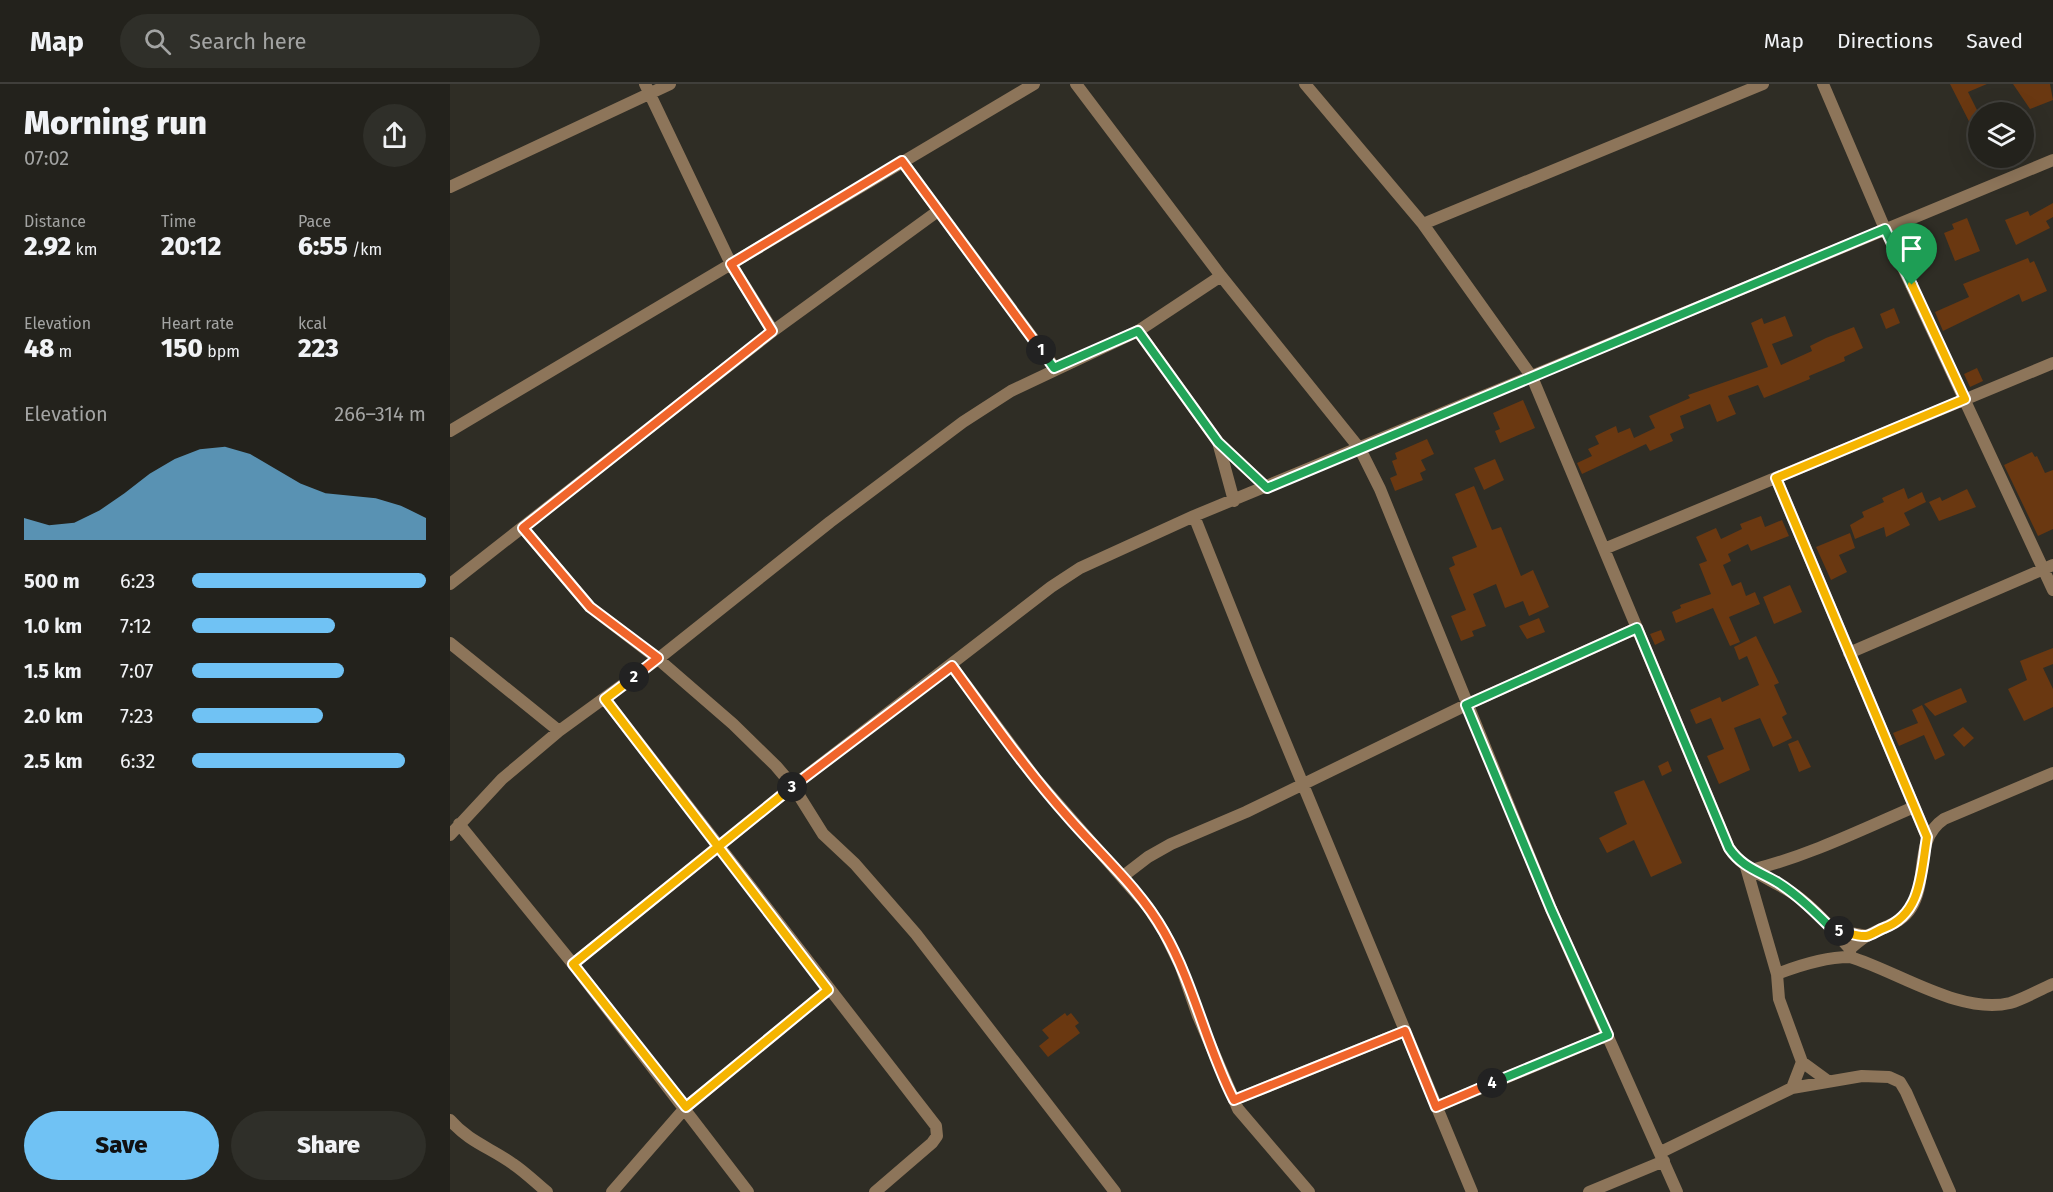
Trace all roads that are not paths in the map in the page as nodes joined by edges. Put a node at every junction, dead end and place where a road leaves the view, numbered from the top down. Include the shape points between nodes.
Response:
1 (670, 84) edge
2 (1034, 84) edge
3 (1076, 84) edge
4 (1305, 84) edge
5 (1763, 84) edge
6 (1823, 84) edge
7 (647, 89) edge
8 (2053, 160) edge
9 (902, 161) junction
10 (450, 188) edge
11 (938, 211) junction
12 (1423, 224) junction
13 (1885, 229) junction
14 (731, 264) junction
15 (1221, 276) junction
16 (772, 331) junction
17 (1138, 331) junction
18 (2053, 363) edge
19 (1054, 368) junction
20 (1532, 377) junction
21 (1965, 399) junction
22 (450, 430) edge
23 (1218, 442) junction
24 (1360, 449) junction
25 (1776, 478) junction
26 (1267, 488) junction
27 (1234, 501) junction
28 (1194, 516) junction
29 (523, 528) junction
30 (1604, 549) junction
31 (2048, 567) edge
32 (450, 584) edge
33 (2053, 590) edge
34 (1637, 628) junction
35 (450, 643) edge
36 (1848, 653) junction
37 (658, 658) junction
38 (952, 666) junction
39 (605, 699) junction
40 (1466, 705) junction
41 (559, 731) junction
42 (2053, 773) edge
43 (1303, 782) junction
44 (794, 786) junction
45 (1914, 807) junction
46 (459, 824) junction
47 (450, 835) edge
48 (1927, 837) junction
49 (717, 847) junction
50 (1748, 869) junction
51 (1122, 877) junction
52 (1833, 930) junction
53 (1867, 936) junction
54 (1850, 953) junction
55 (573, 964) junction
56 (1777, 975) junction
57 (2053, 984) edge
58 (828, 990) junction
59 (1405, 1031) junction
60 (1608, 1035) junction
61 (1802, 1062) junction
62 (1828, 1081) junction
63 (1791, 1088) junction
64 (1234, 1100) junction
65 (686, 1107) junction
66 (1436, 1107) junction
67 (450, 1120) edge
68 (1662, 1156) junction
69 (878, 1191) edge
70 (547, 1192) edge
71 (612, 1192) edge
72 (748, 1192) edge
73 (1115, 1192) edge
74 (1309, 1192) edge
75 (1472, 1192) edge
76 (1589, 1192) edge
77 (1677, 1192) edge
78 (1950, 1192) edge

1 - 7 street
2 - 9 street
3 - 15 street
4 - 12 street
5 - 12 street
6 - 13 street
7 - 10 street
7 - 14 street
8 - 13 street
9 - 11 street
9 - 14 street
11 - 16 street
11 - 19 street
12 - 20 street
13 - 20 street
13 - 21 street
14 - 16 street
14 - 22 street
15 - 17 street
15 - 24 street
16 - 29 street
17 - 19 street
17 - 23 street
18 - 21 street
19 - 37 street via 963,422
20 - 24 street
20 - 30 street
21 - 25 street
21 - 31 street
23 - 26 street
23 - 27 street
24 - 26 street
24 - 40 street via 1380,489
25 - 30 street
25 - 36 street
26 - 27 street
27 - 28 street
28 - 38 street via 1080,568
28 - 43 street
29 - 32 street
29 - 37 street via 590,607
30 - 34 street
31 - 33 street
31 - 36 street
34 - 40 street
34 - 50 street via 1729,848
35 - 41 street
36 - 45 street
37 - 39 street
37 - 44 street via 733,724
38 - 44 street
38 - 51 street via 1036,779
39 - 41 street
39 - 49 street
40 - 43 street
40 - 60 street
41 - 46 street via 502,779
42 - 48 street via 1944,819 1933,826
43 - 51 street via 1171,844
43 - 59 street
44 - 49 street
44 - 73 street via 824,834 916,934
45 - 48 street
45 - 50 street via 1820,848
46 - 47 street
46 - 55 street
48 - 53 street via 1913,906 1893,925
49 - 55 street
49 - 58 street
50 - 52 street via 1796,896
50 - 56 street
51 - 64 street via 1164,932
52 - 53 street
52 - 54 street
53 - 54 street
54 - 56 street
54 - 57 street via 1968,1002 2011,1002
55 - 65 street
56 - 61 street via 1779,999
58 - 65 street
58 - 69 street via 938,1130 932,1143
59 - 64 street
59 - 66 street
60 - 66 street
60 - 68 street
61 - 62 street
61 - 63 street
62 - 63 street
62 - 78 street via 1862,1076 1890,1077 1900,1082
63 - 68 street
64 - 74 street
65 - 71 street
65 - 72 street
66 - 75 street
67 - 70 street
68 - 76 street
68 - 77 street

